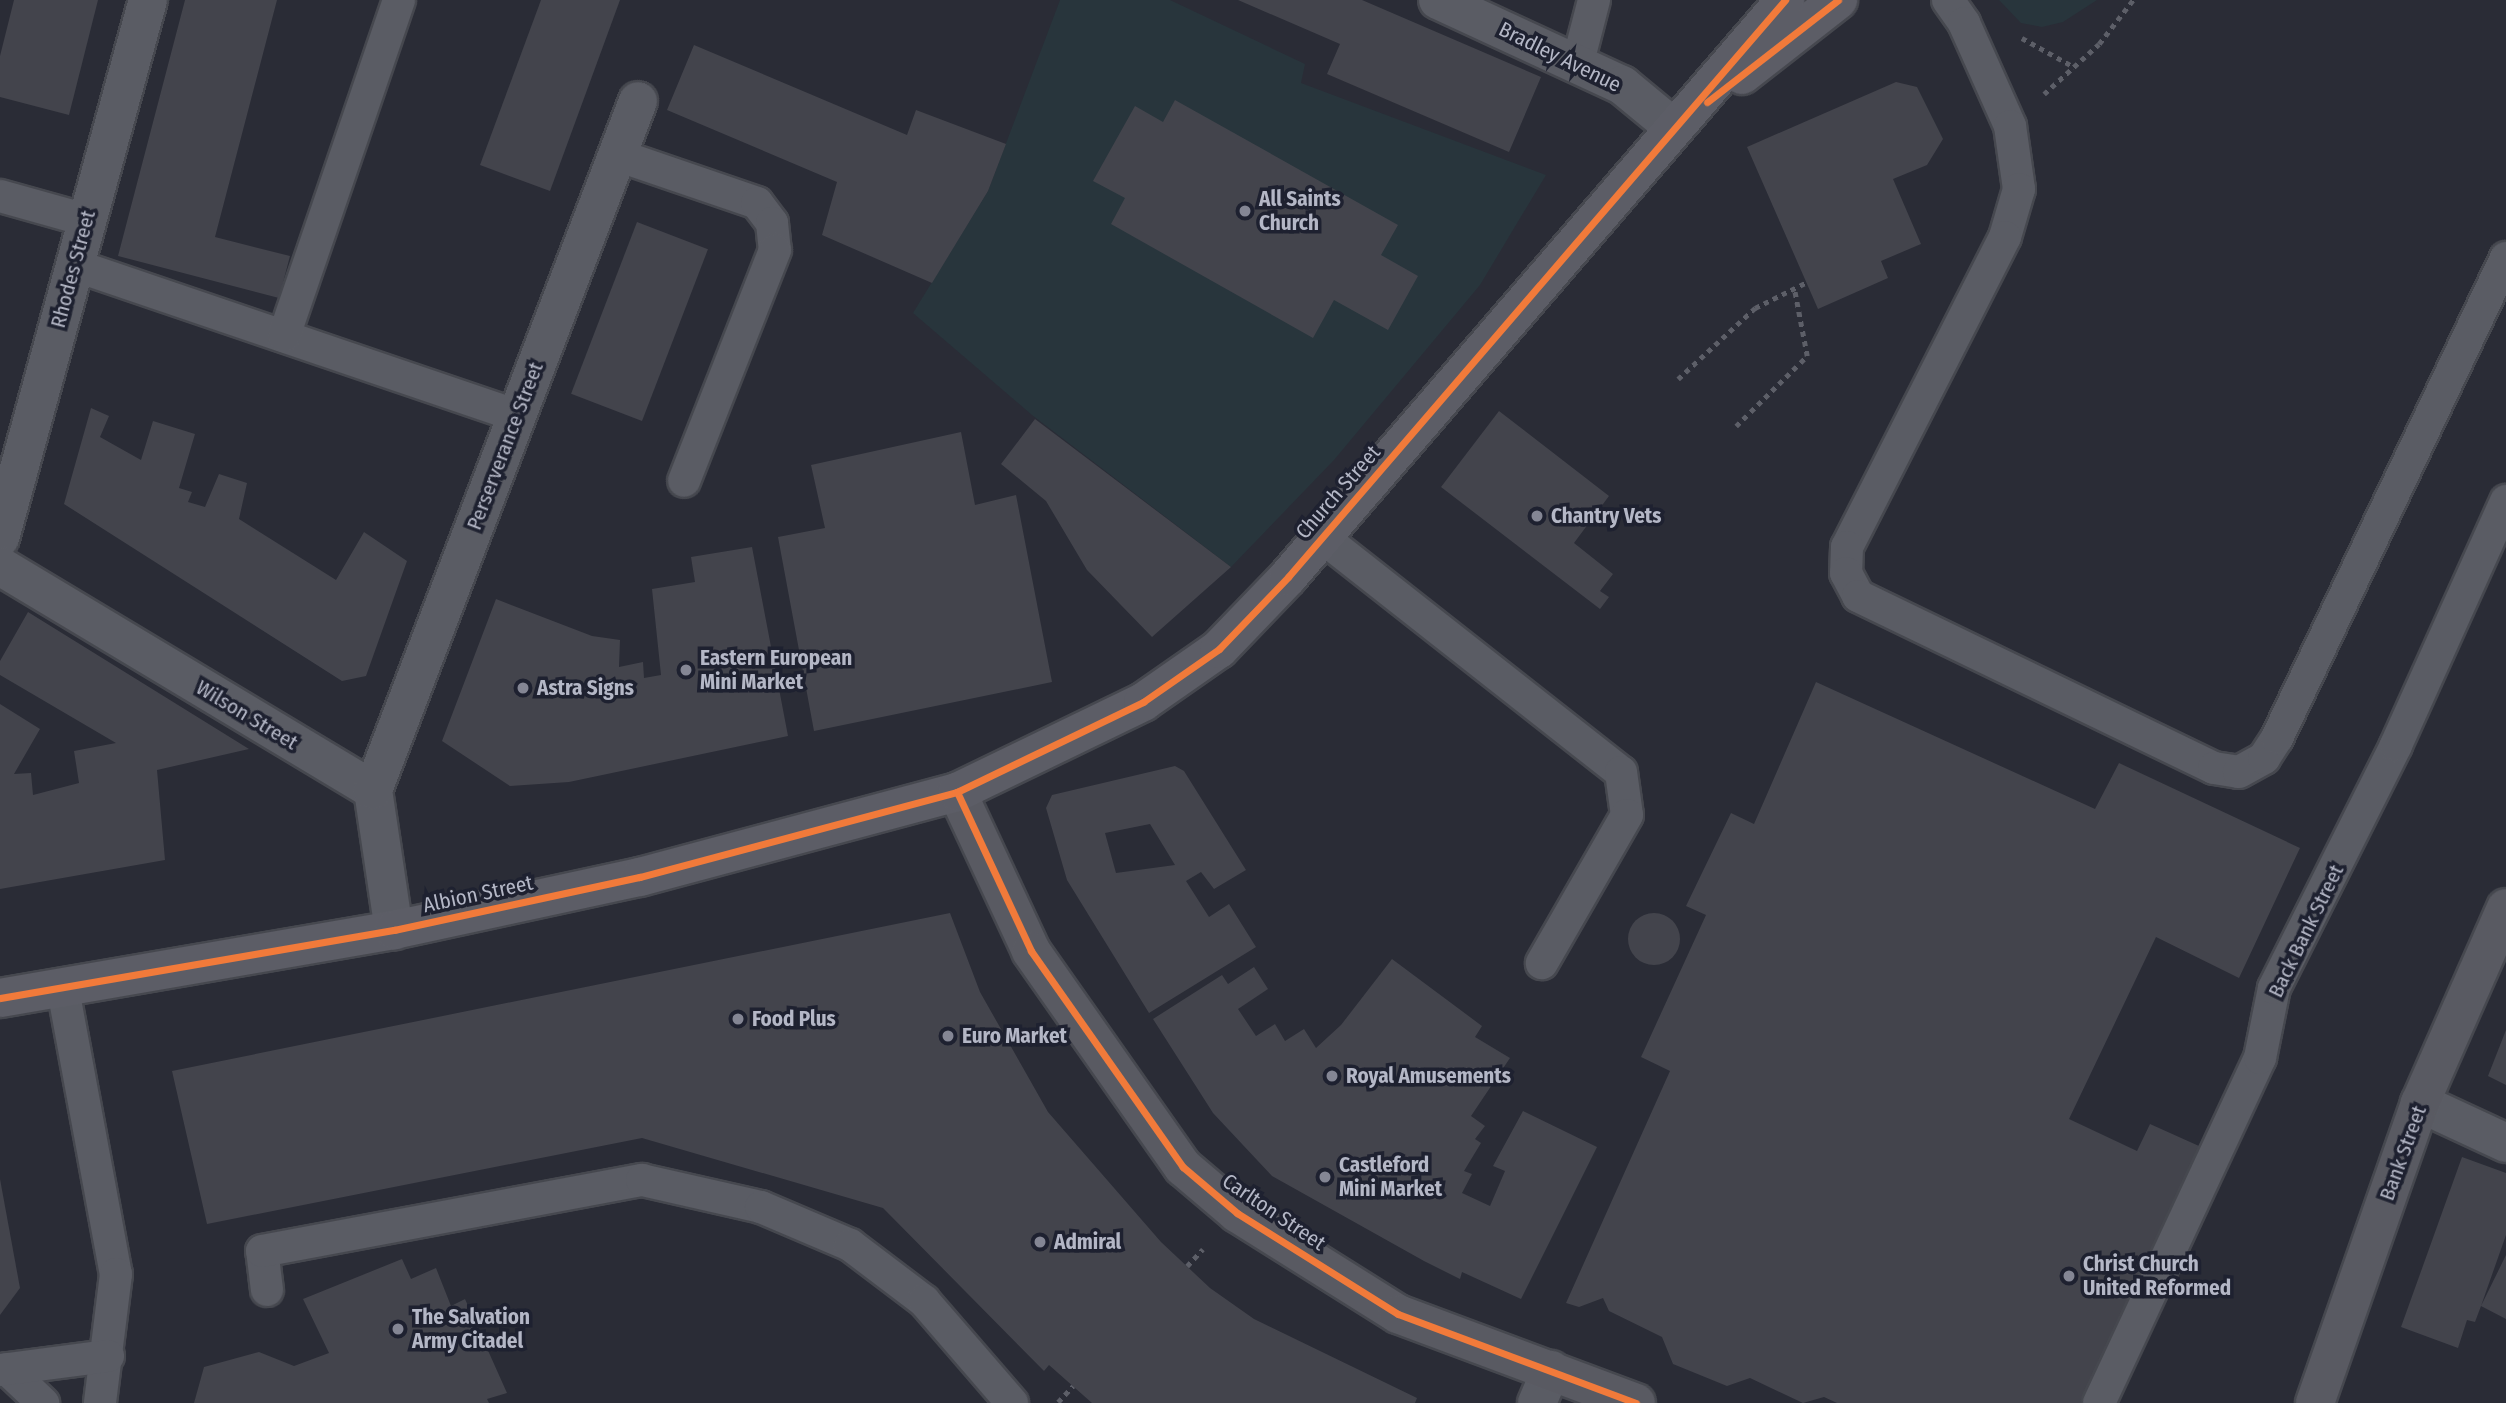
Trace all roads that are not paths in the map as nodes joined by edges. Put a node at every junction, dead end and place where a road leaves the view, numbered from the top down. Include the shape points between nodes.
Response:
1 (148, 0) edge
2 (399, 0) edge
3 (1438, 0) edge
4 (1594, 0) edge
5 (1785, 0) edge
6 (1838, 0) edge
7 (1948, 0) edge
8 (1578, 62) junction
9 (638, 101) dead end
10 (1674, 128) junction
11 (617, 155) junction
12 (0, 196) edge
13 (86, 220) junction
14 (2506, 258) edge
15 (74, 265) junction
16 (284, 336) junction
17 (517, 416) junction
18 (684, 481) dead end
19 (2506, 501) edge
20 (1322, 537) junction
21 (0, 538) edge
22 (0, 566) edge
23 (373, 790) junction
24 (957, 792) junction
25 (2506, 908) edge
26 (394, 930) junction
27 (1542, 963) dead end
28 (63, 989) junction
29 (0, 998) edge
30 (2420, 1103) junction
31 (2506, 1143) edge
32 (267, 1290) dead end
33 (108, 1356) junction
34 (4, 1370) edge
35 (1544, 1386) edge
36 (43, 1403) edge
37 (100, 1403) edge
38 (1012, 1403) edge
39 (1636, 1403) edge
40 (2099, 1403) edge
41 (2315, 1403) edge

1 - 13 street, Rhodes Street
2 - 16 lane
3 - 8 street, Bradley Avenue
4 - 8 lane
5 - 10 main road, Church Street
6 - 10 main road, Church Street
7 - 14 lane via 1964,23 2011,126 2019,189 2004,237 1847,547 1846,573 1858,597 2214,768 2239,772 2264,758 2277,738
8 - 10 street, Bradley Avenue via 1622,85
9 - 11 street, Perserverance Street
10 - 20 main road, Church Street
11 - 17 street, Perserverance Street
11 - 18 lane via 757,203 772,223 775,250
12 - 13 lane
13 - 15 street, Rhodes Street
15 - 16 lane
15 - 21 street, Rhodes Street
16 - 17 lane
17 - 23 street, Perserverance Street
19 - 40 lane, Back Bank Street via 2390,757 2274,988 2260,1058
20 - 24 main road, Church Street via 1219,649 1143,702
20 - 27 lane via 1621,772 1627,815
22 - 23 street, Wilson Street
23 - 26 street
24 - 26 main road, Albion Street via 640,877
24 - 35 street, Carlton Street via 1031,951 1183,1167 1237,1213 1398,1314
25 - 30 street, Bank Street
26 - 28 main road, Albion Street
28 - 29 main road, Albion Street
28 - 33 lane via 116,1274
30 - 31 street
30 - 41 street, Bank Street
32 - 38 lane via 262,1251 642,1180 761,1207 850,1245 924,1301
33 - 34 lane
33 - 37 lane
34 - 36 lane
35 - 39 street, Carlton Street

